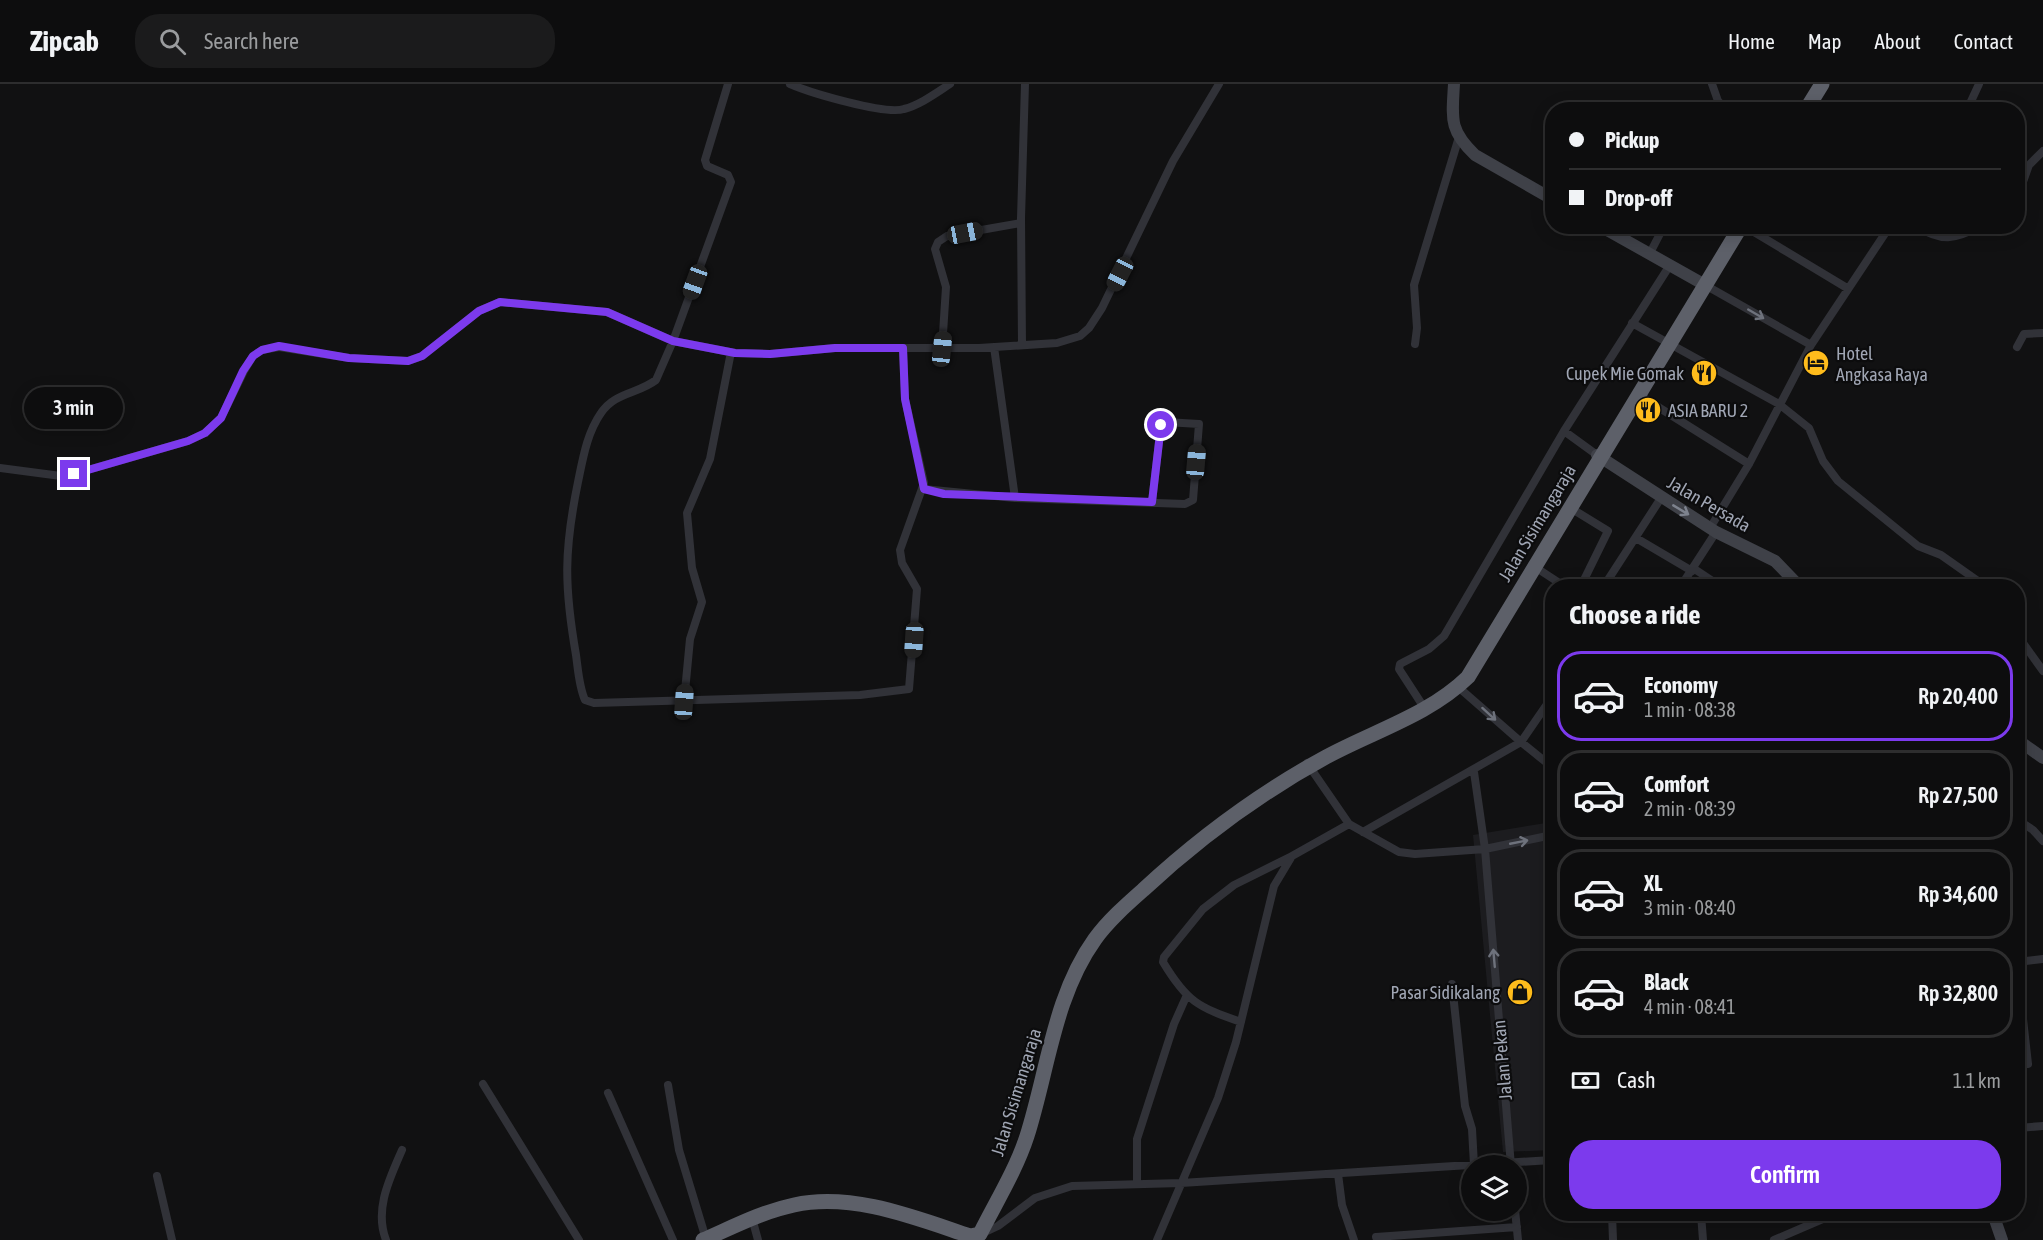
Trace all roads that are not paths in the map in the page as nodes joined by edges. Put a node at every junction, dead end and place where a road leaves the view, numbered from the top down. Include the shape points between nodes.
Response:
1 (728, 84) edge
2 (790, 84) edge
3 (950, 84) edge
4 (1025, 84) edge
5 (1219, 84) edge
6 (1454, 84) edge
7 (1712, 84) edge
8 (1822, 84) edge
9 (1827, 84) edge
10 (1979, 84) edge
11 (1721, 102) edge
12 (1811, 102) edge
13 (1816, 102) edge
14 (1971, 102) edge
15 (1459, 137) junction
16 (2043, 151) edge
17 (2025, 176) edge
18 (1545, 196) edge
19 (1021, 223) junction
20 (1615, 234) edge
21 (1660, 234) edge
22 (1732, 234) edge
23 (1737, 234) edge
24 (1756, 234) edge
25 (1884, 234) edge
26 (1932, 234) edge
27 (1964, 234) edge
28 (1650, 254) junction
29 (1670, 265) junction
30 (1704, 284) junction
31 (1847, 288) junction
32 (1632, 323) junction
33 (2043, 333) edge
34 (673, 341) junction
35 (1669, 342) junction
36 (1415, 344) dead end
37 (1022, 345) junction
38 (1811, 345) junction
39 (2017, 346) dead end
40 (994, 347) junction
41 (903, 348) junction
42 (942, 349) junction
43 (730, 352) junction
44 (1639, 395) junction
45 (1779, 404) junction
46 (1564, 431) junction
47 (1599, 456) junction
48 (1749, 464) junction
49 (0, 468) edge
50 (924, 489) junction
51 (1015, 498) junction
52 (1661, 498) junction
53 (1152, 502) junction
54 (1569, 507) junction
55 (1713, 530) junction
56 (1636, 538) junction
57 (1532, 565) junction
58 (1692, 569) junction
59 (1553, 579) edge
60 (1584, 579) edge
61 (1609, 579) edge
62 (1686, 579) edge
63 (1708, 579) edge
64 (1792, 579) edge
65 (1975, 579) edge
66 (2025, 646) edge
67 (2043, 671) edge
68 (1457, 686) junction
69 (684, 702) junction
70 (1424, 707) junction
71 (1545, 707) edge
72 (1521, 742) junction
73 (2025, 745) edge
74 (2043, 758) edge
75 (1545, 761) edge
76 (1306, 767) junction
77 (1474, 771) junction
78 (1349, 824) junction
79 (2025, 825) edge
80 (1363, 832) junction
81 (1545, 836) edge
82 (2043, 842) edge
83 (1485, 849) junction
84 (1292, 855) junction
85 (2043, 959) edge
86 (2025, 961) edge
87 (1452, 984) dead end
88 (1186, 997) junction
89 (1241, 1022) junction
90 (2025, 1037) edge
91 (2028, 1064) dead end
92 (483, 1084) dead end
93 (668, 1085) dead end
94 (608, 1093) dead end
95 (2043, 1126) edge
96 (2025, 1127) edge
97 (402, 1150) dead end
98 (1473, 1155) edge
99 (1510, 1155) edge
100 (1545, 1161) edge
101 (1527, 1162) edge
102 (1461, 1166) edge
103 (1338, 1174) junction
104 (157, 1176) dead end
105 (1180, 1183) junction
106 (1137, 1184) junction
107 (752, 1218) junction
108 (1516, 1221) edge
109 (1612, 1221) edge
110 (1702, 1221) edge
111 (1818, 1221) edge
112 (1995, 1221) edge
113 (1517, 1227) junction
114 (979, 1237) edge
115 (1376, 1237) dead end
116 (705, 1239) edge
117 (172, 1240) edge
118 (386, 1240) edge
119 (579, 1240) edge
120 (673, 1240) edge
121 (758, 1240) edge
122 (1157, 1240) edge
123 (1354, 1240) edge
124 (1518, 1240) edge
125 (1613, 1240) edge
126 (1703, 1240) edge
127 (1774, 1240) edge
128 (2002, 1240) edge

1 - 34 street via 705,160 707,166 728,175 731,182
2 - 3 street via 895,111 906,109
4 - 19 street
5 - 37 street via 1173,161 1129,257 1089,328 1065,341
6 - 15 street via 1452,123
7 - 11 street
8 - 12 highway
9 - 13 highway
10 - 14 street
15 - 18 street via 1475,155
15 - 36 street via 1414,285
16 - 17 street via 2029,165
19 - 37 street
19 - 42 street via 946,236 938,242 935,249 946,287
20 - 28 street
21 - 28 street
22 - 30 highway, Jalan Sisimangaraja
23 - 30 highway, Jalan Sisimangaraja
24 - 31 street
25 - 31 street
26 - 27 street via 1940,238
28 - 29 street
29 - 30 street
29 - 32 street
30 - 35 highway, Jalan Sisimangaraja
30 -> 38 street
31 - 38 street
32 - 35 street
32 - 46 street
33 - 39 street via 2024,334
34 - 43 street
34 - 49 street via 607,312 500,302 479,311 422,356 408,361 329,356 279,346 262,350 243,371 221,418 205,433 188,441 61,476
34 - 69 street via 656,380 617,398 602,411 592,429 568,533 566,580 585,700
35 - 44 highway, Jalan Sisimangaraja
35 - 45 street
35 - 47 highway, Jalan Sisimangaraja
37 - 40 street
38 - 45 street
40 - 42 street
40 - 51 street
41 - 42 street
41 - 43 street
41 - 50 street via 905,399
43 - 69 street via 710,459 687,513 692,568 702,602 690,639
44 - 47 highway, Jalan Sisimangaraja
44 - 48 street
45 - 48 street
45 - 65 street via 1809,428 1823,461 1838,481 1918,546 1941,555
46 - 47 street
46 - 70 street via 1444,636 1399,666
47 - 52 street, Jalan Persada
47 - 54 highway, Jalan Sisimangaraja
47 - 57 highway, Jalan Sisimangaraja
48 - 55 street
50 - 51 street
50 - 69 street via 900,550 917,589 909,689
51 - 53 street
52 -> 55 street, Jalan Persada
52 - 56 street
53 - 53 street via 1161,425 1199,424 1193,500 1185,504
54 - 57 highway, Jalan Sisimangaraja
54 - 60 street via 1608,531
55 - 58 street
55 - 64 street, Jalan Persada via 1775,561
56 - 58 street
56 - 61 street
57 - 59 street
57 - 68 highway, Jalan Sisimangaraja via 1480,661
57 - 70 highway, Jalan Sisimangaraja via 1471,670
58 - 62 street
58 - 63 street
66 - 67 street
68 - 70 highway, Jalan Sisimangaraja
68 -> 72 street
70 - 76 highway, Jalan Sisimangaraja
71 - 72 street
72 - 75 street
72 - 77 street
73 - 74 street
76 - 78 street
76 - 114 highway, Jalan Sisimangaraja via 1177,859 1094,940 1060,1011 1020,1155
77 - 80 street
77 - 83 street, Jalan Pekan
78 - 80 street
78 - 84 street
79 - 82 street
80 - 83 street via 1407,854
83 -> 81 street
99 -> 83 street, Jalan Pekan
84 - 88 street via 1258,871 1211,903 1164,957 1163,962
84 - 89 street via 1267,905
85 - 86 street
87 - 98 street
88 - 89 street via 1209,1011
88 - 106 street via 1137,1139
89 - 105 street via 1218,1098
90 - 91 street
92 - 119 street
93 - 116 street via 679,1150
94 - 120 street
95 - 96 street
97 - 118 street via 383,1202
100 - 101 street
102 - 103 street
103 - 105 street
103 - 123 street via 1342,1205
104 - 117 street
105 - 106 street
105 - 122 street
106 - 114 street via 1072,1186 1050,1191
107 - 114 highway via 796,1204 845,1202
107 - 116 highway
107 - 121 street
108 - 113 street
109 - 125 street
110 - 126 street
111 - 127 street
112 - 128 street
113 - 115 street
113 - 124 street

